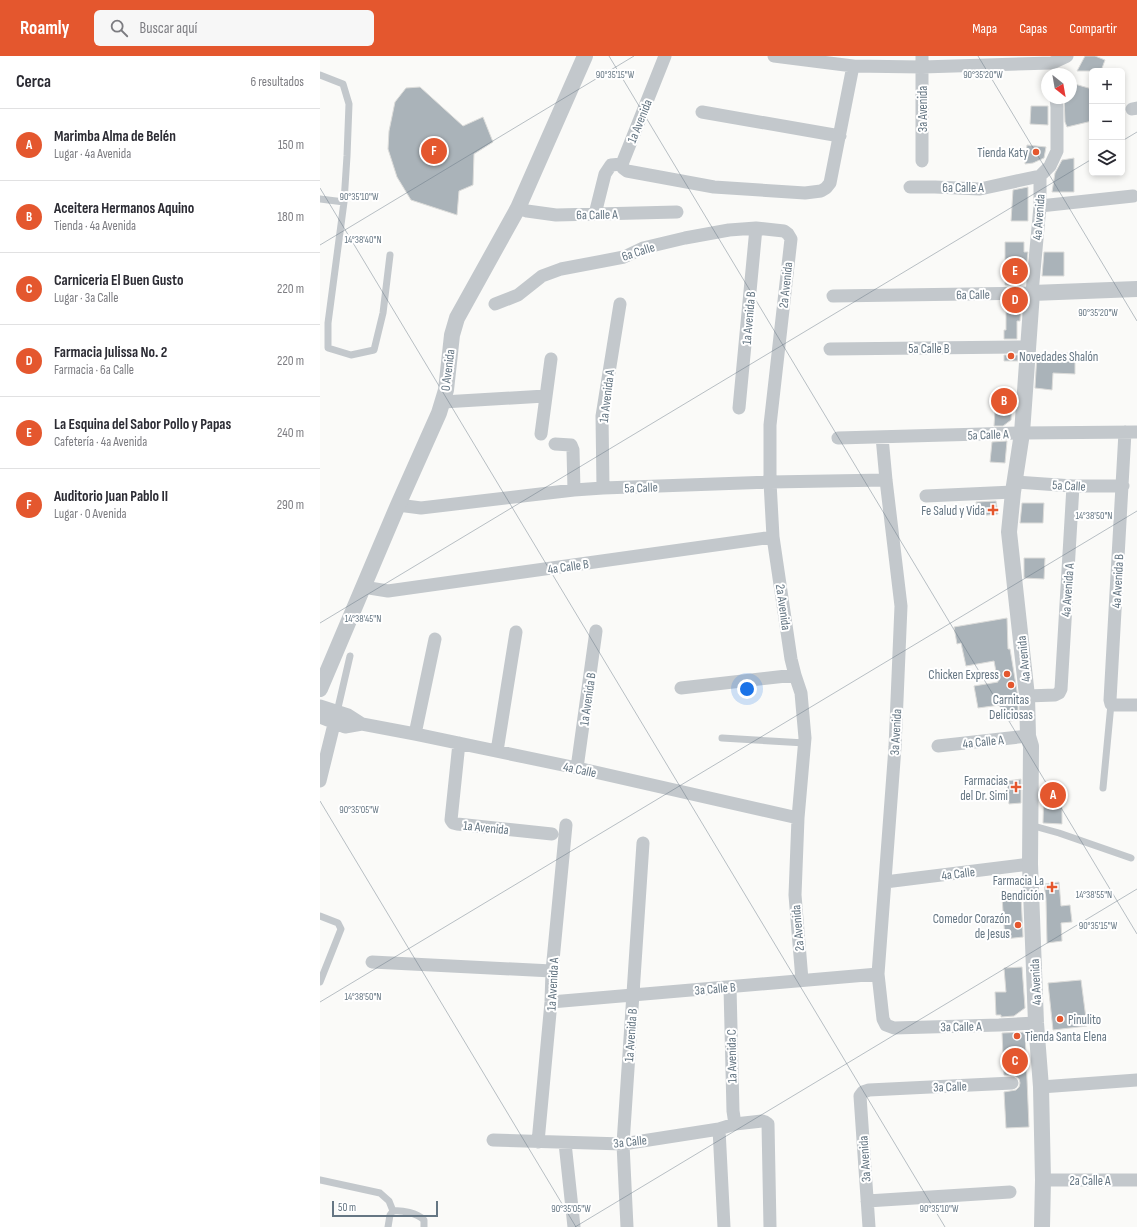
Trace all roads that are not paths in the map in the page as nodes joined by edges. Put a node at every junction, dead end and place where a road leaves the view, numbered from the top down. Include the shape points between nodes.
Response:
1 (585, 56) edge
2 (665, 56) edge
3 (774, 56) edge
4 (1067, 56) edge
5 (922, 61) edge
6 (853, 66) junction
7 (1041, 68) edge
8 (1054, 68) edge
9 (320, 75) edge
10 (1057, 104) edge
11 (702, 112) dead end
12 (840, 136) junction
13 (922, 161) dead end
14 (622, 164) junction
15 (1040, 176) junction
16 (910, 187) dead end
17 (1133, 196) dead end
18 (320, 199) edge
19 (344, 202) junction
20 (1040, 206) junction
21 (518, 208) junction
22 (678, 212) dead end
23 (595, 214) junction
24 (756, 228) junction
25 (788, 234) joint
26 (390, 255) dead end
27 (1137, 289) edge
28 (1032, 293) junction
29 (833, 296) dead end
30 (495, 304) dead end
31 (620, 304) dead end
32 (1028, 347) junction
33 (830, 349) dead end
34 (551, 359) dead end
35 (545, 396) junction
36 (443, 402) junction
37 (739, 408) dead end
38 (1131, 432) edge
39 (1022, 433) junction
40 (541, 434) dead end
41 (838, 438) dead end
42 (882, 438) junction
43 (555, 444) dead end
44 (886, 480) junction
45 (770, 482) junction
46 (1073, 486) junction
47 (1122, 486) junction
48 (1014, 487) junction
49 (603, 488) junction
50 (574, 490) junction
51 (926, 496) dead end
52 (398, 505) junction
53 (773, 537) junction
54 (363, 587) junction
55 (596, 631) dead end
56 (516, 632) dead end
57 (435, 640) dead end
58 (350, 656) dead end
59 (795, 675) junction
60 (681, 688) dead end
61 (320, 689) edge
62 (1027, 696) junction
63 (1111, 704) junction
64 (320, 706) edge
65 (1137, 706) edge
66 (320, 717) edge
67 (335, 717) junction
68 (415, 734) junction
69 (1028, 736) junction
70 (722, 738) dead end
71 (459, 743) junction
72 (805, 743) junction
73 (938, 746) dead end
74 (497, 751) junction
75 (577, 768) junction
76 (320, 781) edge
77 (1103, 788) dead end
78 (798, 818) junction
79 (566, 825) dead end
80 (1030, 825) junction
81 (552, 834) dead end
82 (643, 843) dead end
83 (1131, 858) dead end
84 (1030, 864) junction
85 (886, 882) junction
86 (320, 916) edge
87 (372, 962) dead end
88 (552, 971) junction
89 (878, 974) junction
90 (802, 980) junction
91 (320, 982) edge
92 (730, 987) junction
93 (633, 995) junction
94 (551, 1002) junction
95 (1036, 1023) junction
96 (886, 1025) joint
97 (1137, 1080) edge
98 (1012, 1083) dead end
99 (1041, 1087) junction
100 (863, 1092) joint
101 (735, 1124) junction
102 (719, 1129) junction
103 (493, 1140) dead end
104 (538, 1142) junction
105 (566, 1143) junction
106 (623, 1144) junction
107 (320, 1180) edge
108 (1043, 1180) junction
109 (1137, 1180) edge
110 (1010, 1192) dead end
111 (867, 1201) junction
112 (393, 1211) junction
113 (388, 1227) edge
114 (424, 1227) edge
115 (574, 1227) edge
116 (627, 1227) edge
117 (724, 1227) edge
118 (770, 1227) edge
119 (869, 1227) edge
120 (1042, 1227) edge

1 - 21 street, 0 Avenida
2 - 14 street, 1a Avenida
3 - 6 street
4 - 8 street
5 - 6 street
5 - 7 street
5 - 13 street, 3a Avenida
6 - 12 street
9 - 19 lane via 343,84 349,104
10 - 15 street, 4a Avenida via 1057,151 1050,166
11 - 12 street
12 - 14 street via 830,183 821,191 805,193 714,187 628,171
14 - 23 street via 611,165 605,174
15 - 16 street, 6a Calle A via 980,189
15 - 20 street, 4a Avenida
17 - 20 street
18 - 19 lane
19 - 26 lane via 328,323 328,348 351,355 374,350 383,313
20 - 28 street, 4a Avenida
21 - 23 street, 6a Calle A via 556,214
21 - 36 street, 0 Avenida via 457,318 452,335
22 - 23 street, 6a Calle A
24 - 25 street, 6a Calle via 784,231
24 - 30 street, 6a Calle via 685,238 643,248 624,257 561,269 542,276 518,295
24 - 37 street, 1a Avenida B
25 - 45 street, 2a Avenida via 791,239 770,425
27 - 28 street, 6a Calle
28 - 29 street, 6a Calle
28 - 32 street, 4a Avenida
31 - 49 street, 1a Avenida A via 602,416
32 - 33 street, 5a Calle B
32 - 39 street, 4a Avenida
34 - 35 street
35 - 36 street
35 - 40 street
36 - 52 street, 0 Avenida
38 - 39 street, 5a Calle A
38 - 47 street, 4a Avenida B
39 - 42 street, 5a Calle A
39 - 48 street, 4a Avenida
41 - 42 street, 5a Calle A
42 - 44 street, 3a Avenida
43 - 50 street via 571,445
44 - 45 street, 5a Calle
44 - 85 street, 3a Avenida via 901,606
45 - 49 street, 5a Calle
45 - 53 street, 2a Avenida
46 - 47 street, 5a Calle
46 - 48 street, 5a Calle
46 - 62 street, 4a Avenida A via 1061,688 1055,695
47 - 63 street, 4a Avenida B
48 - 51 street, 5a Calle
48 - 62 street, 4a Avenida via 1009,532
49 - 50 street, 5a Calle
50 - 52 street, 5a Calle via 421,508
52 - 54 street, 0 Avenida
53 - 54 street, 4a Calle B via 388,591
53 - 59 street, 2a Avenida
54 - 61 street, 0 Avenida
55 - 75 street, 1a Avenida B
56 - 74 street
57 - 68 street
58 - 67 lane
59 - 60 street
59 - 72 street, 2a Avenida via 801,693
62 - 69 street, 4a Avenida
63 - 65 street
63 - 77 lane
64 - 67 street, 4a Calle
66 - 67 street, 4a Calle
67 - 68 street, 4a Calle via 348,715 362,724
67 - 76 street
68 - 71 street, 4a Calle
69 - 73 street, 4a Calle A
69 - 80 street, 4a Avenida via 1031,746
70 - 72 lane
71 - 74 street, 4a Calle
71 - 81 street, 1a Avenida via 451,820 457,824
72 - 78 street, 2a Avenida
74 - 75 street, 4a Calle
75 - 78 street, 4a Calle
78 - 90 street, 2a Avenida via 795,895
79 - 88 street, 1a Avenida A
80 - 83 lane
80 - 84 street, 4a Avenida
82 - 93 street, 1a Avenida B
84 - 85 street, 4a Calle
84 - 95 street, 4a Avenida
85 - 89 street, 3a Avenida
86 - 91 lane via 338,923 341,929
87 - 88 street
88 - 94 street, 1a Avenida A
89 - 90 street, 3a Calle B
89 - 96 street, 3a Avenida via 883,1019
90 - 92 street, 3a Calle B
92 - 93 street, 3a Calle B
92 - 101 street, 1a Avenida C
93 - 94 street, 3a Calle B
93 - 106 street, 1a Avenida B
94 - 104 street, 1a Avenida A
95 - 96 street, 3a Calle A via 894,1028
95 - 99 street, 4a Avenida
97 - 99 street
98 - 100 street, 3a Calle
99 - 108 street, 4a Avenida
100 - 111 street, 3a Avenida via 860,1096
101 - 102 street, 3a Calle
101 - 118 street, 3a Calle via 762,1121 768,1124
102 - 106 street, 3a Calle
102 - 117 street
103 - 104 street, 3a Calle
104 - 105 street, 3a Calle
105 - 106 street, 3a Calle
105 - 115 street
106 - 116 street, 1a Avenida B
107 - 112 lane via 380,1193 389,1201
108 - 109 street, 2a Calle A
108 - 120 street, 4a Avenida
110 - 111 street
111 - 119 street, 3a Avenida
112 - 113 lane
112 - 114 lane via 399,1210 421,1217 424,1220

